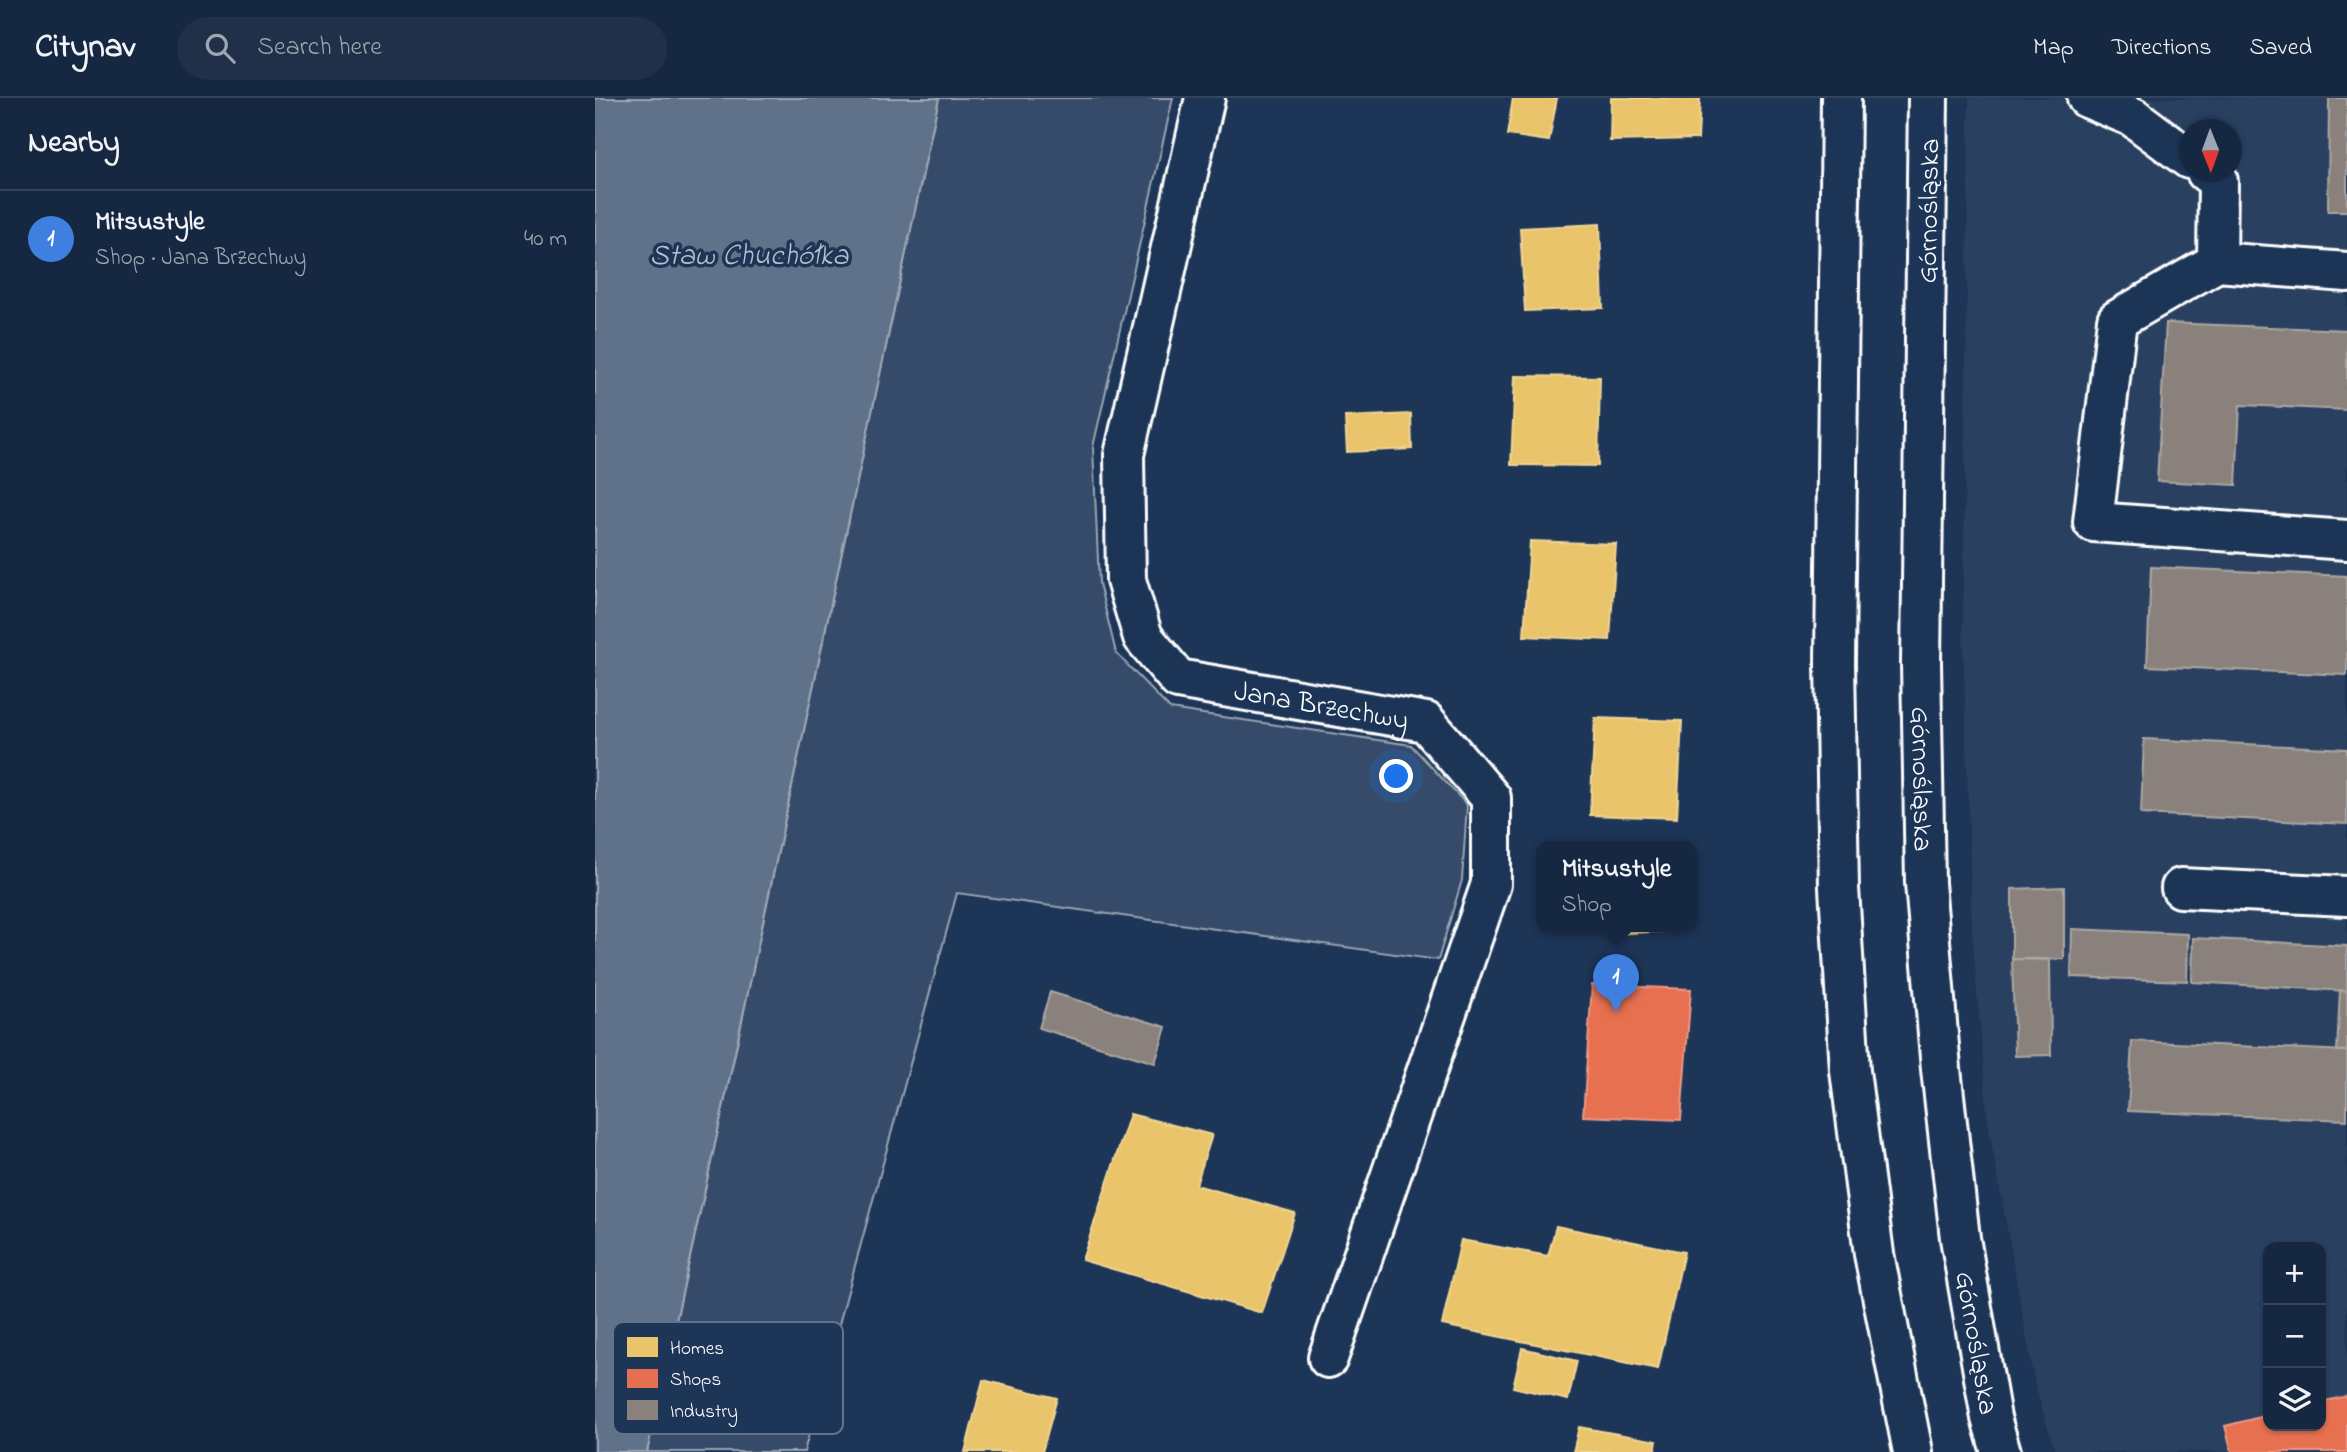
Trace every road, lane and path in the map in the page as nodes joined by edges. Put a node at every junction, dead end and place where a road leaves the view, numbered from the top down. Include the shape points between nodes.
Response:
1 (1205, 98) edge
2 (1841, 98) edge
3 (1928, 98) edge
4 (2087, 98) edge
5 (2179, 152) edge
6 (2218, 182) edge
7 (2217, 262) junction
8 (2347, 272) edge
9 (2347, 540) edge
10 (2181, 888) dead end
11 (2347, 896) edge
12 (1328, 1357) dead end
13 (1913, 1452) edge
14 (2001, 1452) edge

1 - 12 main road, Jana Brzechwy via 1124,454 1126,580 1143,637 1178,679 1426,722 1491,797 1491,884
2 - 13 main road via 1835,663 1839,888 1850,1071 1874,1254
3 - 14 main road, Górnośląska via 1921,663 1925,883 1960,1238
4 - 5 main road via 2133,117
6 - 7 main road
7 - 8 main road
7 - 9 main road via 2117,320 2093,522
10 - 11 main road

